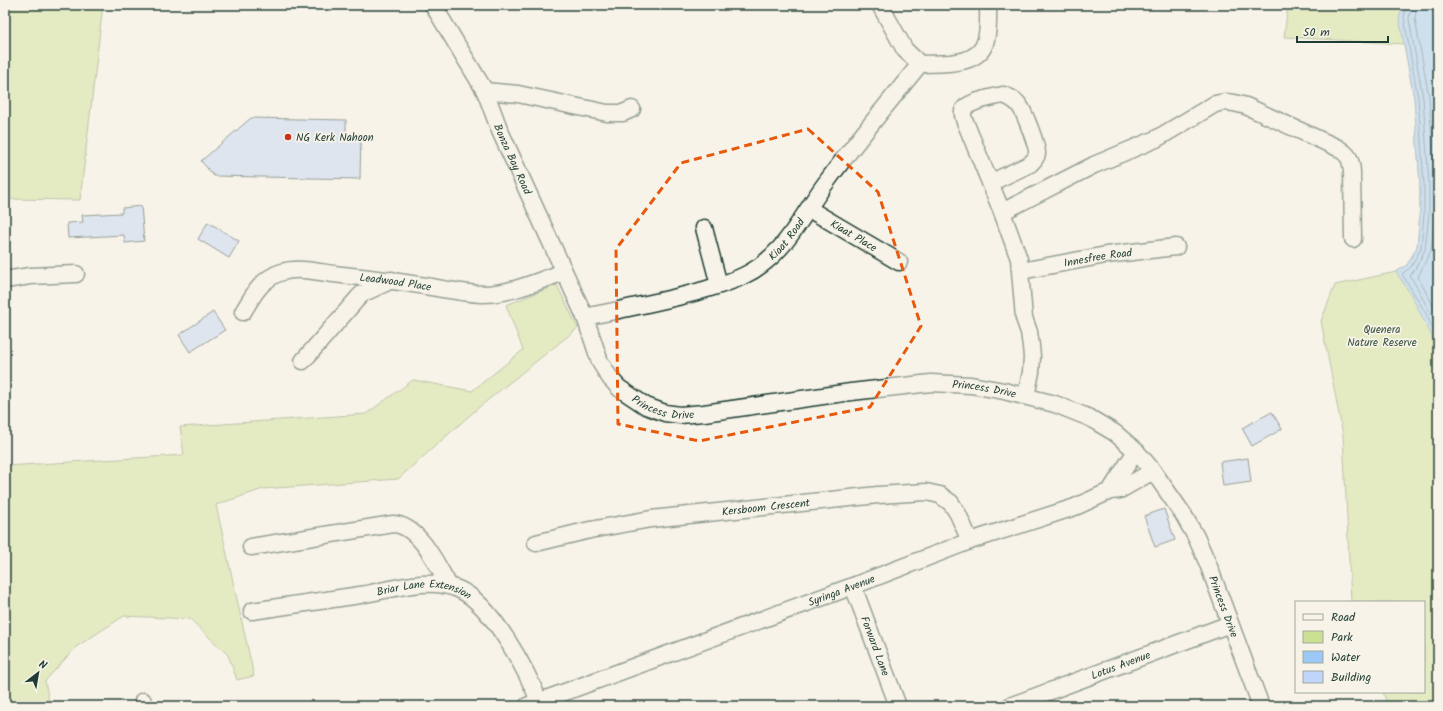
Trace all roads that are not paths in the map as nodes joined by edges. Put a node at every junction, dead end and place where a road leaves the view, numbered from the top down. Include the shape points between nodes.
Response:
1 (433, 5) edge
2 (880, 5) edge
3 (988, 5) edge
4 (920, 64) junction
5 (485, 91) junction
6 (632, 109) dead end
7 (990, 183) junction
8 (809, 209) junction
9 (1002, 212) junction
10 (704, 228) dead end
11 (1353, 239) dead end
12 (1176, 247) dead end
13 (899, 262) dead end
14 (564, 272) junction
15 (1021, 272) junction
16 (76, 274) dead end
17 (5, 280) edge
18 (392, 280) junction
19 (719, 286) junction
20 (243, 312) dead end
21 (585, 317) junction
22 (303, 361) dead end
23 (1026, 396) junction
24 (1136, 451) junction
25 (1153, 471) junction
26 (1110, 491) junction
27 (970, 541) junction
28 (536, 543) dead end
29 (251, 547) dead end
30 (449, 586) junction
31 (853, 586) junction
32 (252, 611) dead end
33 (1230, 624) junction
34 (535, 704) edge
35 (898, 706) edge
36 (1010, 706) edge
37 (1261, 706) edge

1 - 5 street, Bonza Bay Road
2 - 4 street via 905,50
3 - 4 street via 986,40 982,50 967,60
4 - 8 street, Kiaat Road via 831,175
5 - 6 street via 518,94 607,113
5 - 14 street, Bonza Bay Road via 500,131
7 - 7 street via 963,112 969,104 1003,95 1015,100 1020,107 1037,153 1035,160 1030,164
7 - 9 street
8 - 13 street, Kiaat Place
8 - 19 street, Kiaat Road via 790,238 770,258 744,276
9 - 11 street via 1094,165 1156,140 1207,108 1225,102 1246,106 1347,154 1352,172
9 - 15 street via 1019,259
10 - 19 street
12 - 15 street, Innesfree Road via 1106,255
14 - 18 street, Leadwood Place via 518,288 482,294
14 - 21 street, Bonza Bay Road
15 - 23 street via 1024,318 1029,332 1032,357
16 - 17 street
18 - 20 street, Leadwood Place via 299,270 283,272 268,279 254,292
18 - 22 street via 362,294
19 - 21 street, Kiaat Road
21 - 23 street, Princess Drive via 600,362 610,378 634,399 665,413 704,413 931,383 1004,390
23 - 24 street, Princess Drive via 1090,418 1115,433
24 - 25 street, Princess Drive
24 - 26 street
25 - 26 street, Syringa Avenue via 1120,490
25 - 33 street, Princess Drive via 1196,537
26 - 27 street, Syringa Avenue via 1074,507
27 - 28 street, Kersboom Crescent via 951,503 940,495 926,492 651,519
27 - 31 street, Syringa Avenue
29 - 30 street via 400,524 407,527 420,540
30 - 32 street, Briar Lane Extension via 411,585
30 - 34 street, Briar Lane Extension via 460,590 482,606 501,630 521,662
31 - 34 street, Syringa Avenue
31 - 35 street, Forward Lane
33 - 36 street, Lotus Avenue
33 - 37 street, Princess Drive

